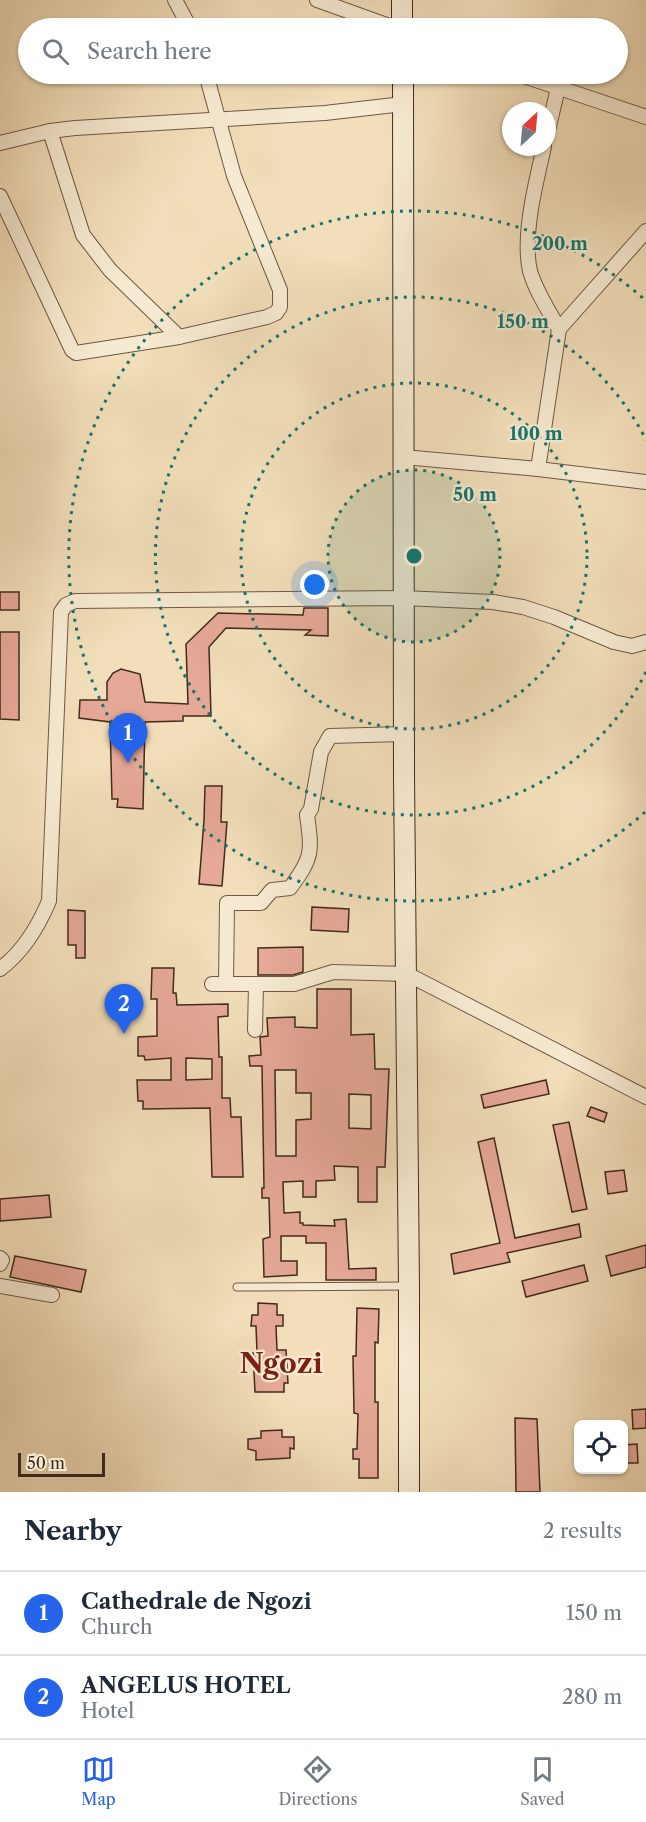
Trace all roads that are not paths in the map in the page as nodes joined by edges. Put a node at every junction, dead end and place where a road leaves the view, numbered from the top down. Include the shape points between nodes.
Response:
1 (175, 0) edge
2 (318, 0) edge
3 (402, 0) edge
4 (185, 18) edge
5 (368, 18) edge
6 (402, 18) edge
7 (209, 84) edge
8 (402, 84) edge
9 (547, 84) edge
10 (558, 88) junction
11 (555, 102) edge
12 (403, 104) junction
13 (646, 117) edge
14 (219, 119) junction
15 (50, 131) junction
16 (0, 143) edge
17 (542, 156) edge
18 (0, 196) edge
19 (646, 231) edge
20 (559, 329) junction
21 (179, 337) junction
22 (403, 458) junction
23 (537, 469) junction
24 (646, 482) edge
25 (403, 598) junction
26 (646, 642) edge
27 (403, 734) junction
28 (0, 969) edge
29 (407, 974) junction
30 (256, 984) junction
31 (255, 1030) dead end
32 (646, 1097) edge
33 (0, 1258) edge
34 (0, 1264) edge
35 (0, 1286) edge
36 (410, 1286) junction
37 (237, 1287) dead end
38 (52, 1295) dead end
39 (409, 1492) edge

1 - 4 street
2 - 5 street
3 - 6 street
7 - 14 street
8 - 12 street
9 - 10 street
10 - 11 street
10 - 13 street
12 - 14 street
12 - 22 street
14 - 15 street
14 - 21 street via 234,176 280,290 280,307 267,317
15 - 16 street
15 - 21 street via 83,235 110,270
17 - 20 street via 528,234 530,269
18 - 21 street via 76,354
19 - 20 street
20 - 23 street
22 - 23 street
22 - 25 street
23 - 24 street
25 - 26 street via 503,603 555,617 614,642 632,646
25 - 27 street
25 - 28 street via 66,605 61,612 49,901 38,926
27 - 29 street
27 - 30 street via 330,736 321,752 307,815 311,845 307,866 290,888 272,890 261,903 227,903 219,984
29 - 30 street via 333,972 294,984
29 - 32 street
29 - 36 street
30 - 31 street
33 - 34 street
35 - 38 street
36 - 37 lane
36 - 39 street

